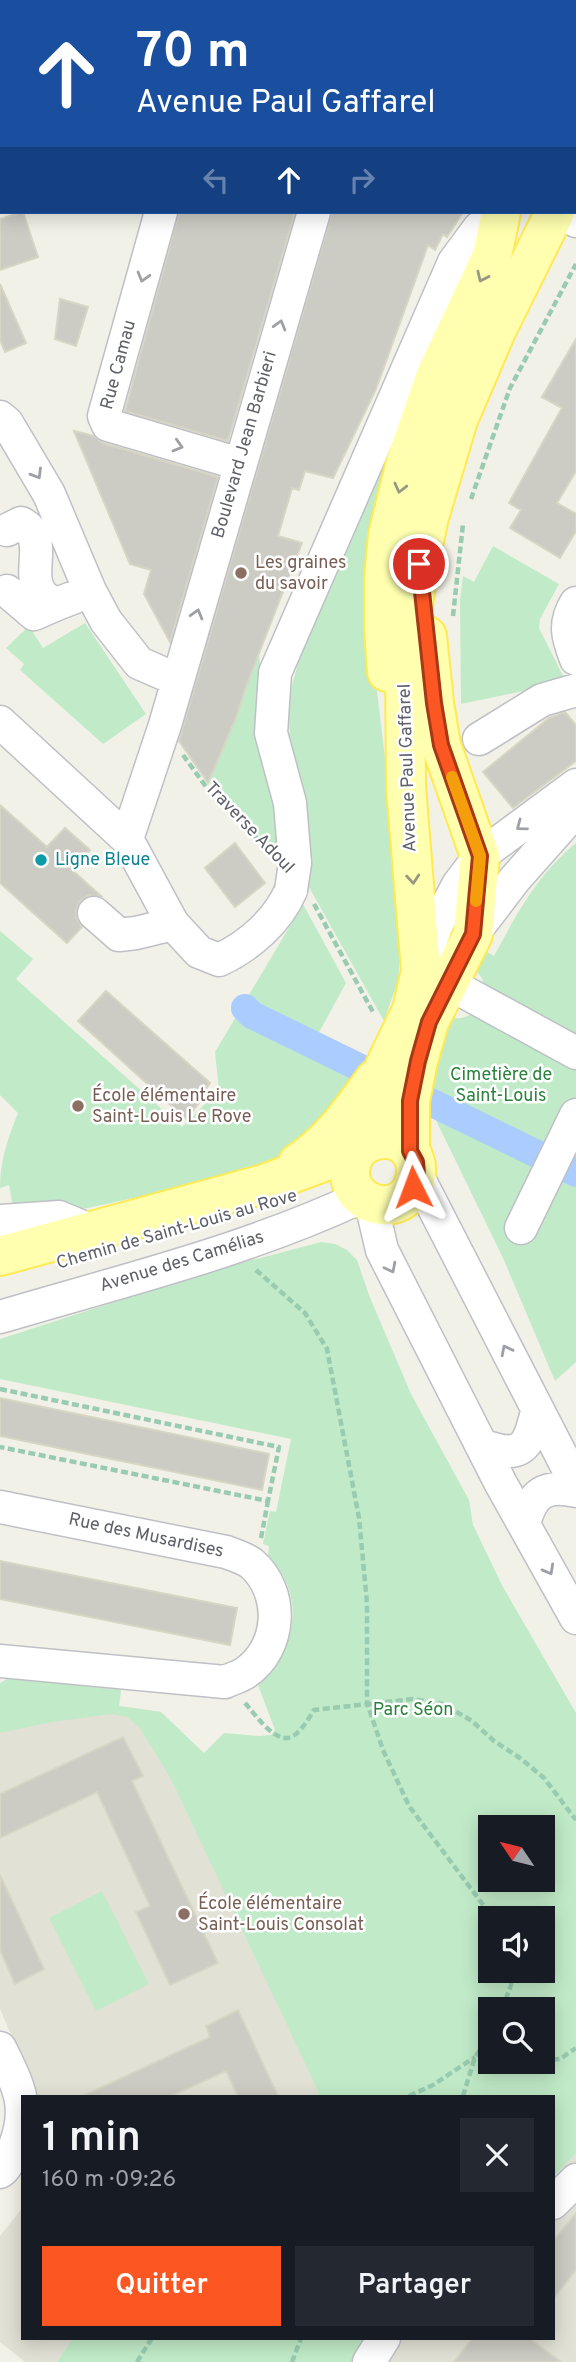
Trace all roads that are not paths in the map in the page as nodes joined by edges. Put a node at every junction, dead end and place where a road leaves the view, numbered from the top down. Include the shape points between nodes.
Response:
1 (160, 214) edge
2 (313, 214) edge
3 (554, 214) edge
4 (501, 215) edge
5 (0, 417) edge
6 (240, 464) junction
7 (6, 530) dead end
8 (419, 564) junction
9 (7, 591) dead end
10 (90, 591) junction
11 (576, 603) edge
12 (57, 604) junction
13 (576, 659) edge
14 (178, 680) junction
15 (576, 690) edge
16 (0, 722) edge
17 (479, 739) dead end
18 (576, 785) edge
19 (406, 787) junction
20 (576, 810) edge
21 (127, 839) junction
22 (480, 856) junction
23 (94, 913) dead end
24 (173, 924) junction
25 (473, 934) junction
26 (434, 977) junction
27 (576, 1053) edge
28 (385, 1066) junction
29 (576, 1115) edge
30 (363, 1145) junction
31 (413, 1163) junction
32 (264, 1184) junction
33 (362, 1197) junction
34 (0, 1221) edge
35 (521, 1227) dead end
36 (92, 1231) junction
37 (0, 1256) edge
38 (0, 1281) edge
39 (0, 1317) edge
40 (537, 1411) junction
41 (481, 1445) junction
42 (576, 1484) edge
43 (576, 1491) edge
44 (0, 1507) edge
45 (524, 1524) junction
46 (576, 1618) edge
47 (0, 1661) edge
48 (0, 2048) edge
49 (21, 2102) edge
50 (21, 2123) edge
51 (0, 2172) edge
52 (576, 2180) edge
53 (555, 2201) edge
54 (383, 2340) edge
55 (369, 2362) edge

1 -> 6 street, Rue Camau via 104,416 108,425
6 -> 2 street, Boulevard Jean Barbieri
3 - 8 main road, Avenue Paul Gaffarel via 458,421
4 -> 19 main road via 492,256 436,375 388,535 384,628
4 - 24 street via 479,228 454,262 275,673 271,733 289,803 298,883 275,917 239,951 219,960 199,952
5 -> 10 street via 49,494
14 -> 6 street, Boulevard Jean Barbieri
7 - 12 street via 21,523 27,526 37,543 35,580 42,595
8 - 19 main road, Avenue Paul Gaffarel via 405,660
8 - 22 main road, Avenue Paul Gaffarel via 441,745
9 - 12 street via 34,614
10 - 12 street
10 - 14 street via 106,621 139,663
11 - 13 street via 570,613 568,637
14 - 21 street
15 - 17 street via 542,700
16 - 21 street
18 -> 22 street, Chemin de Saint-Louis au Rove
19 -> 26 main road, Avenue Paul Gaffarel
20 - 25 street, Chemin de Saint-Louis au Rove
21 - 24 street
22 - 25 main road, Avenue Paul Gaffarel
22 - 26 street, Chemin de Saint-Louis au Rove via 436,926
23 - 24 street via 119,935
25 - 26 main road, Chemin de Saint-Louis au Rove
26 - 27 street
26 - 28 main road, Chemin de Saint-Louis au Rove
26 - 31 main road, Chemin de Saint-Louis au Rove via 429,1022 410,1101
28 - 30 main road, Chemin de Saint-Louis au Rove
28 - 32 main road, Chemin de Saint-Louis au Rove via 313,1153
29 - 35 street
30 - 31 main road, Chemin de Saint-Louis au Rove via 390,1138 401,1143
30 - 32 main road, Chemin de Saint-Louis au Rove
30 - 33 main road, Chemin de Saint-Louis au Rove via 349,1170
31 - 33 main road, Chemin de Saint-Louis au Rove via 413,1187 406,1197 383,1205
40 -> 31 street
32 - 36 main road, Chemin de Saint-Louis au Rove
33 - 38 main road, Chemin de Saint-Louis au Rove via 299,1194
33 - 39 street, Avenue des Camélias via 236,1246
33 -> 41 street via 382,1250
34 - 36 street via 59,1217
36 - 37 main road, Chemin de Saint-Louis au Rove
40 - 41 street via 532,1433 515,1452
40 - 42 street
41 - 45 street
43 - 45 street via 558,1487 539,1494 528,1508
44 - 47 street, Rue des Musardises via 226,1552 249,1562 270,1588 276,1607 275,1626 260,1658 245,1674 225,1682
45 -> 46 street
48 - 49 street
50 - 51 street
52 - 53 street
54 - 55 street

